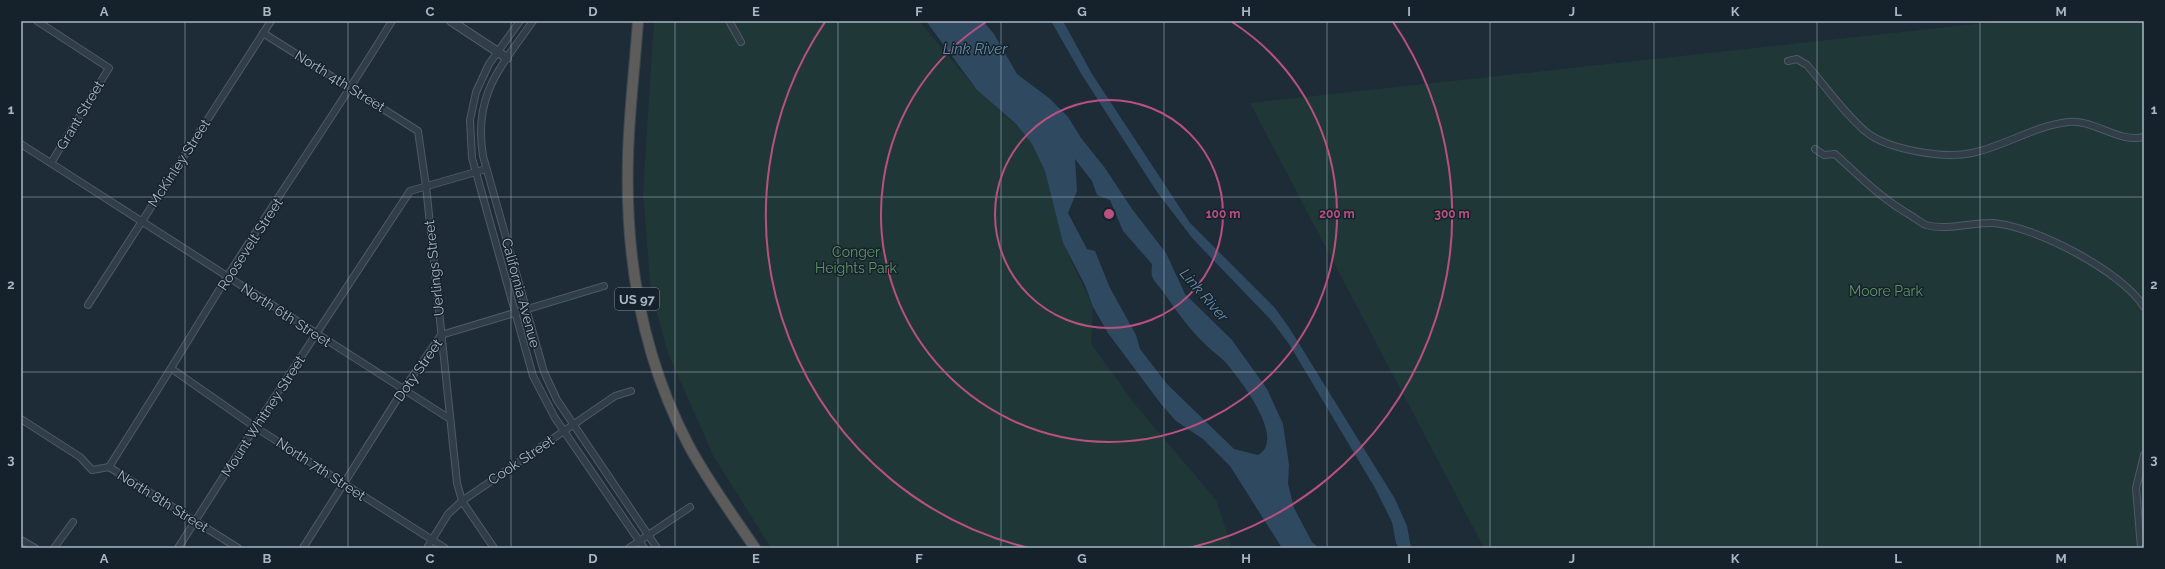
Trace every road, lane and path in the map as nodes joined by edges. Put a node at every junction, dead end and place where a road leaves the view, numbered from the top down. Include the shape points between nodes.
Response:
1 (37, 21) edge
2 (271, 21) edge
3 (392, 21) edge
4 (450, 21) edge
5 (520, 21) edge
6 (533, 21) edge
7 (638, 21) edge
8 (729, 21) edge
9 (263, 33) junction
10 (741, 42) dead end
11 (498, 52) junction
12 (506, 58) junction
13 (1788, 61) dead end
14 (351, 87) junction
15 (418, 131) joint
16 (2144, 137) edge
17 (21, 144) edge
18 (1815, 149) dead end
19 (51, 163) junction
20 (486, 169) junction
21 (476, 172) junction
22 (426, 186) junction
23 (141, 222) junction
24 (227, 277) junction
25 (604, 286) dead end
26 (88, 304) dead end
27 (2144, 307) edge
28 (525, 310) junction
29 (515, 314) junction
30 (316, 334) junction
31 (441, 335) junction
32 (172, 370) junction
33 (403, 390) junction
34 (632, 391) dead end
35 (21, 419) edge
36 (450, 420) junction
37 (574, 425) junction
38 (255, 426) junction
39 (565, 431) junction
40 (2144, 455) edge
41 (109, 467) junction
42 (343, 484) junction
43 (462, 501) junction
44 (690, 507) dead end
45 (194, 521) junction
46 (73, 522) dead end
47 (648, 535) junction
48 (21, 540) edge
49 (433, 540) junction
50 (639, 541) junction
51 (36, 548) edge
52 (54, 548) edge
53 (178, 548) edge
54 (238, 548) edge
55 (303, 548) edge
56 (427, 548) edge
57 (445, 548) edge
58 (494, 548) edge
59 (629, 548) edge
60 (644, 548) edge
61 (657, 548) edge
62 (755, 548) edge
63 (2141, 548) edge

1 - 19 street, Grant Street via 108,68
2 - 9 street, McKinley Street
3 - 14 street, Roosevelt Street
4 - 11 street
5 - 11 street, California Avenue
6 - 12 street, California Avenue
7 - 62 highway, US 97 via 627,183 631,264 641,318 655,368 688,444
8 - 10 street
9 - 14 street, North 4th Street
9 - 23 street, McKinley Street
11 - 12 street
11 - 21 street, California Avenue via 482,77 472,106 469,134
12 - 20 street, California Avenue via 492,82 482,108 480,133
13 - 16 street via 1796,59 1807,65 1866,132 1898,148 1931,154 1972,153 2046,127 2069,122 2087,124 2127,137
14 - 15 street, North 4th Street
14 - 24 street, Roosevelt Street
15 - 22 street, Uerlings Street
17 - 19 street, North 6th Street
18 - 27 street via 1824,155 1835,154 1890,203 1926,225 1956,228 1992,223 2028,231 2091,261 2114,276 2139,298
19 - 23 street, North 6th Street
20 - 21 street, Mount Whitney Street
20 - 28 street, California Avenue
21 - 22 street, Mount Whitney Street
21 - 29 street, California Avenue
22 - 30 street, Mount Whitney Street via 410,191
22 - 31 street, Uerlings Street
23 - 24 street, North 6th Street
23 - 26 street, McKinley Street
24 - 30 street, North 6th Street
24 - 32 street, Roosevelt Street
25 - 28 street, Doty Street
28 - 29 street, Doty Street
28 - 37 street, California Avenue via 544,372 557,400
29 - 31 street, Doty Street
29 - 39 street, California Avenue via 533,376
30 - 33 street, North 6th Street
30 - 38 street, Mount Whitney Street
31 - 33 street, Doty Street
31 - 36 street, Uerlings Street
32 - 38 street, North 7th Street
32 - 41 street, Roosevelt Street
33 - 36 street, North 6th Street
33 - 42 street, Doty Street
34 - 37 street, Cook Street via 615,396
35 - 41 street via 80,457 92,470
36 - 43 street, Uerlings Street via 457,483
37 - 39 street, Cook Street
37 - 47 street, California Avenue
38 - 42 street, North 7th Street
38 - 45 street, Mount Whitney Street
39 - 43 street, Cook Street
39 - 50 street, California Avenue
40 - 63 street via 2136,488
41 - 45 street, North 8th Street
42 - 49 street, North 7th Street
42 - 55 street, Doty Street
43 - 49 street, Cook Street via 448,514
43 - 58 street, Uerlings Street
44 - 47 street
45 - 53 street, Mount Whitney Street
45 - 54 street, North 8th Street
46 - 52 street
47 - 50 street
47 - 61 street, California Avenue
48 - 51 street
49 - 56 street, Cook Street
49 - 57 street
50 - 59 street
50 - 60 street, California Avenue

